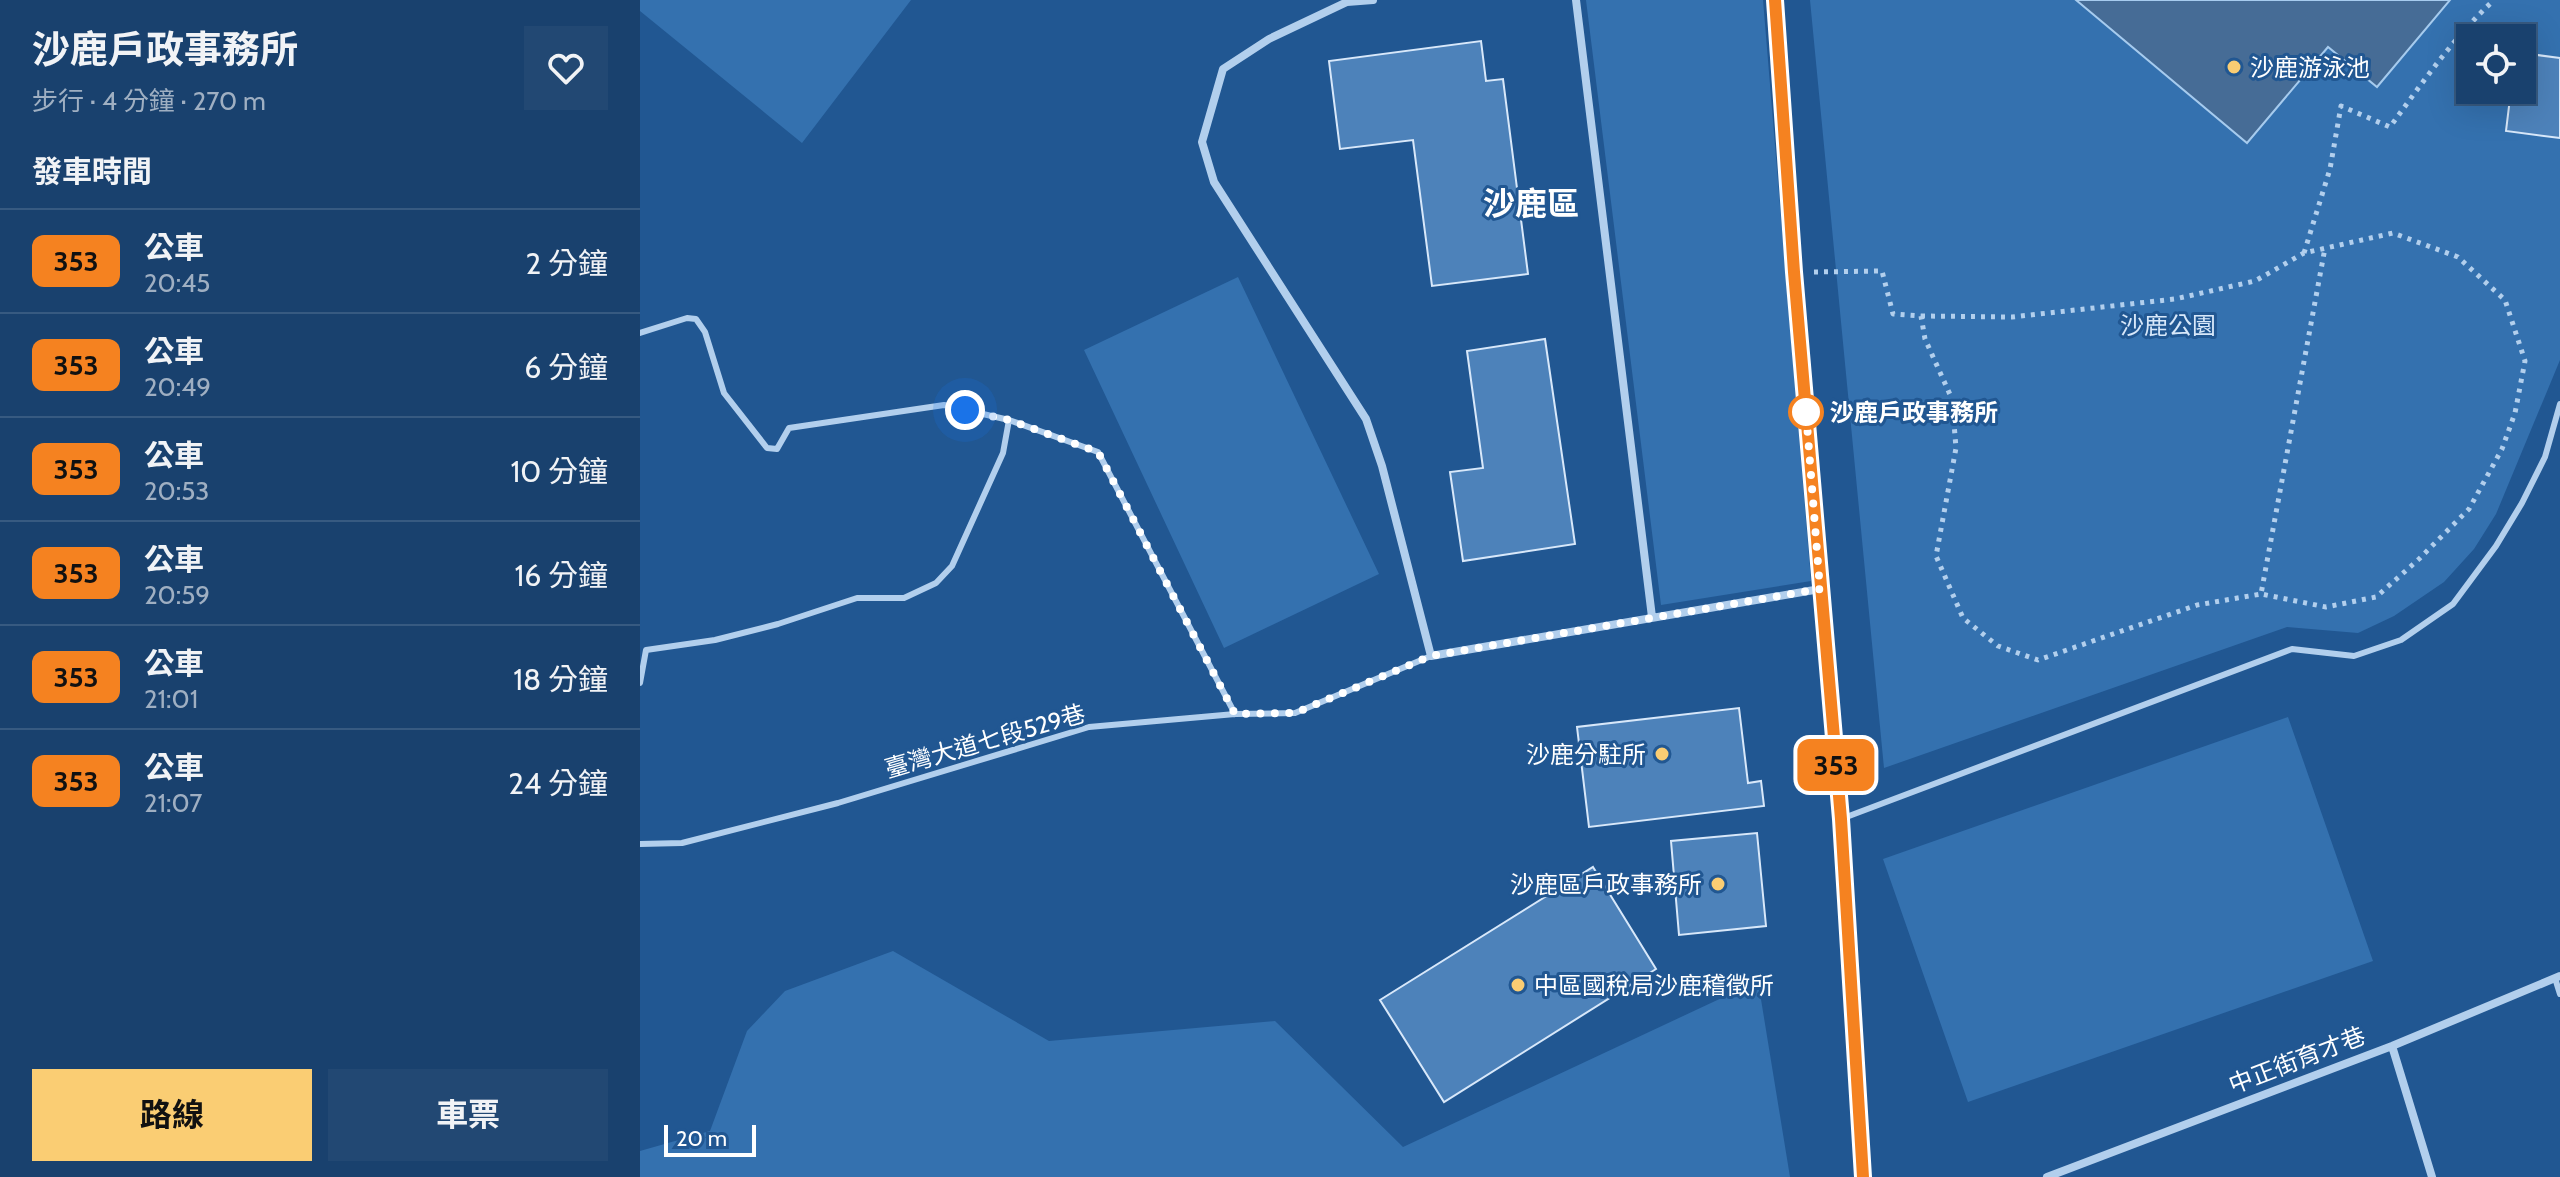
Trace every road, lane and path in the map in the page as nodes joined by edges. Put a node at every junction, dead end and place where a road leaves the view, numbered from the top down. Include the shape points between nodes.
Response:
1 (1373, 0) edge
2 (1576, 0) edge
3 (1775, 0) edge
4 (2494, 0) edge
5 (2325, 248) junction
6 (2304, 253) junction
7 (1794, 272) junction
8 (1921, 316) junction
9 (640, 333) edge
10 (2560, 404) edge
11 (1009, 420) junction
12 (1820, 589) junction
13 (2261, 594) junction
14 (1652, 617) junction
15 (1431, 656) junction
16 (640, 683) edge
17 (1235, 714) junction
18 (1841, 819) junction
19 (640, 844) edge
20 (2557, 977) edge
21 (2560, 994) edge
22 (2392, 1046) junction
23 (1863, 1177) edge
24 (2047, 1177) edge
25 (2432, 1177) edge

1 - 15 street via 1347,2 1269,39 1223,69 1202,142 1214,182 1366,419
2 - 14 street
3 - 7 street
4 - 6 path via 2390,127 2341,106 2330,169
5 - 6 path
5 - 13 path
5 - 13 path via 2393,233 2458,257 2505,300 2525,361 2502,449 2469,509 2387,588 2376,597 2326,607
6 - 8 path via 2255,281 2175,299 2012,317
7 - 8 path via 1882,271 1893,314
7 - 12 street
8 - 13 path via 1925,339 1952,399 1956,448 1936,556 1963,618 1998,646 2038,660 2197,605
9 - 11 lane via 696,319 724,393 767,448 777,449 789,428 944,405
10 - 18 lane via 2545,457 2496,546 2453,604 2401,640 2354,656 2292,649
11 - 16 lane via 1003,453 952,566 936,583 904,598 857,598 715,640 646,650
11 - 17 lane via 1098,452
12 - 14 street
12 - 18 street
14 - 15 street
15 - 17 lane, 臺灣大道七段529巷 via 1295,713
17 - 19 lane, 臺灣大道七段529巷 via 1089,727 838,803 682,843
18 - 23 street
20 - 21 lane
20 - 22 street, 中正街育才巷
22 - 24 street, 中正街育才巷
22 - 25 street

